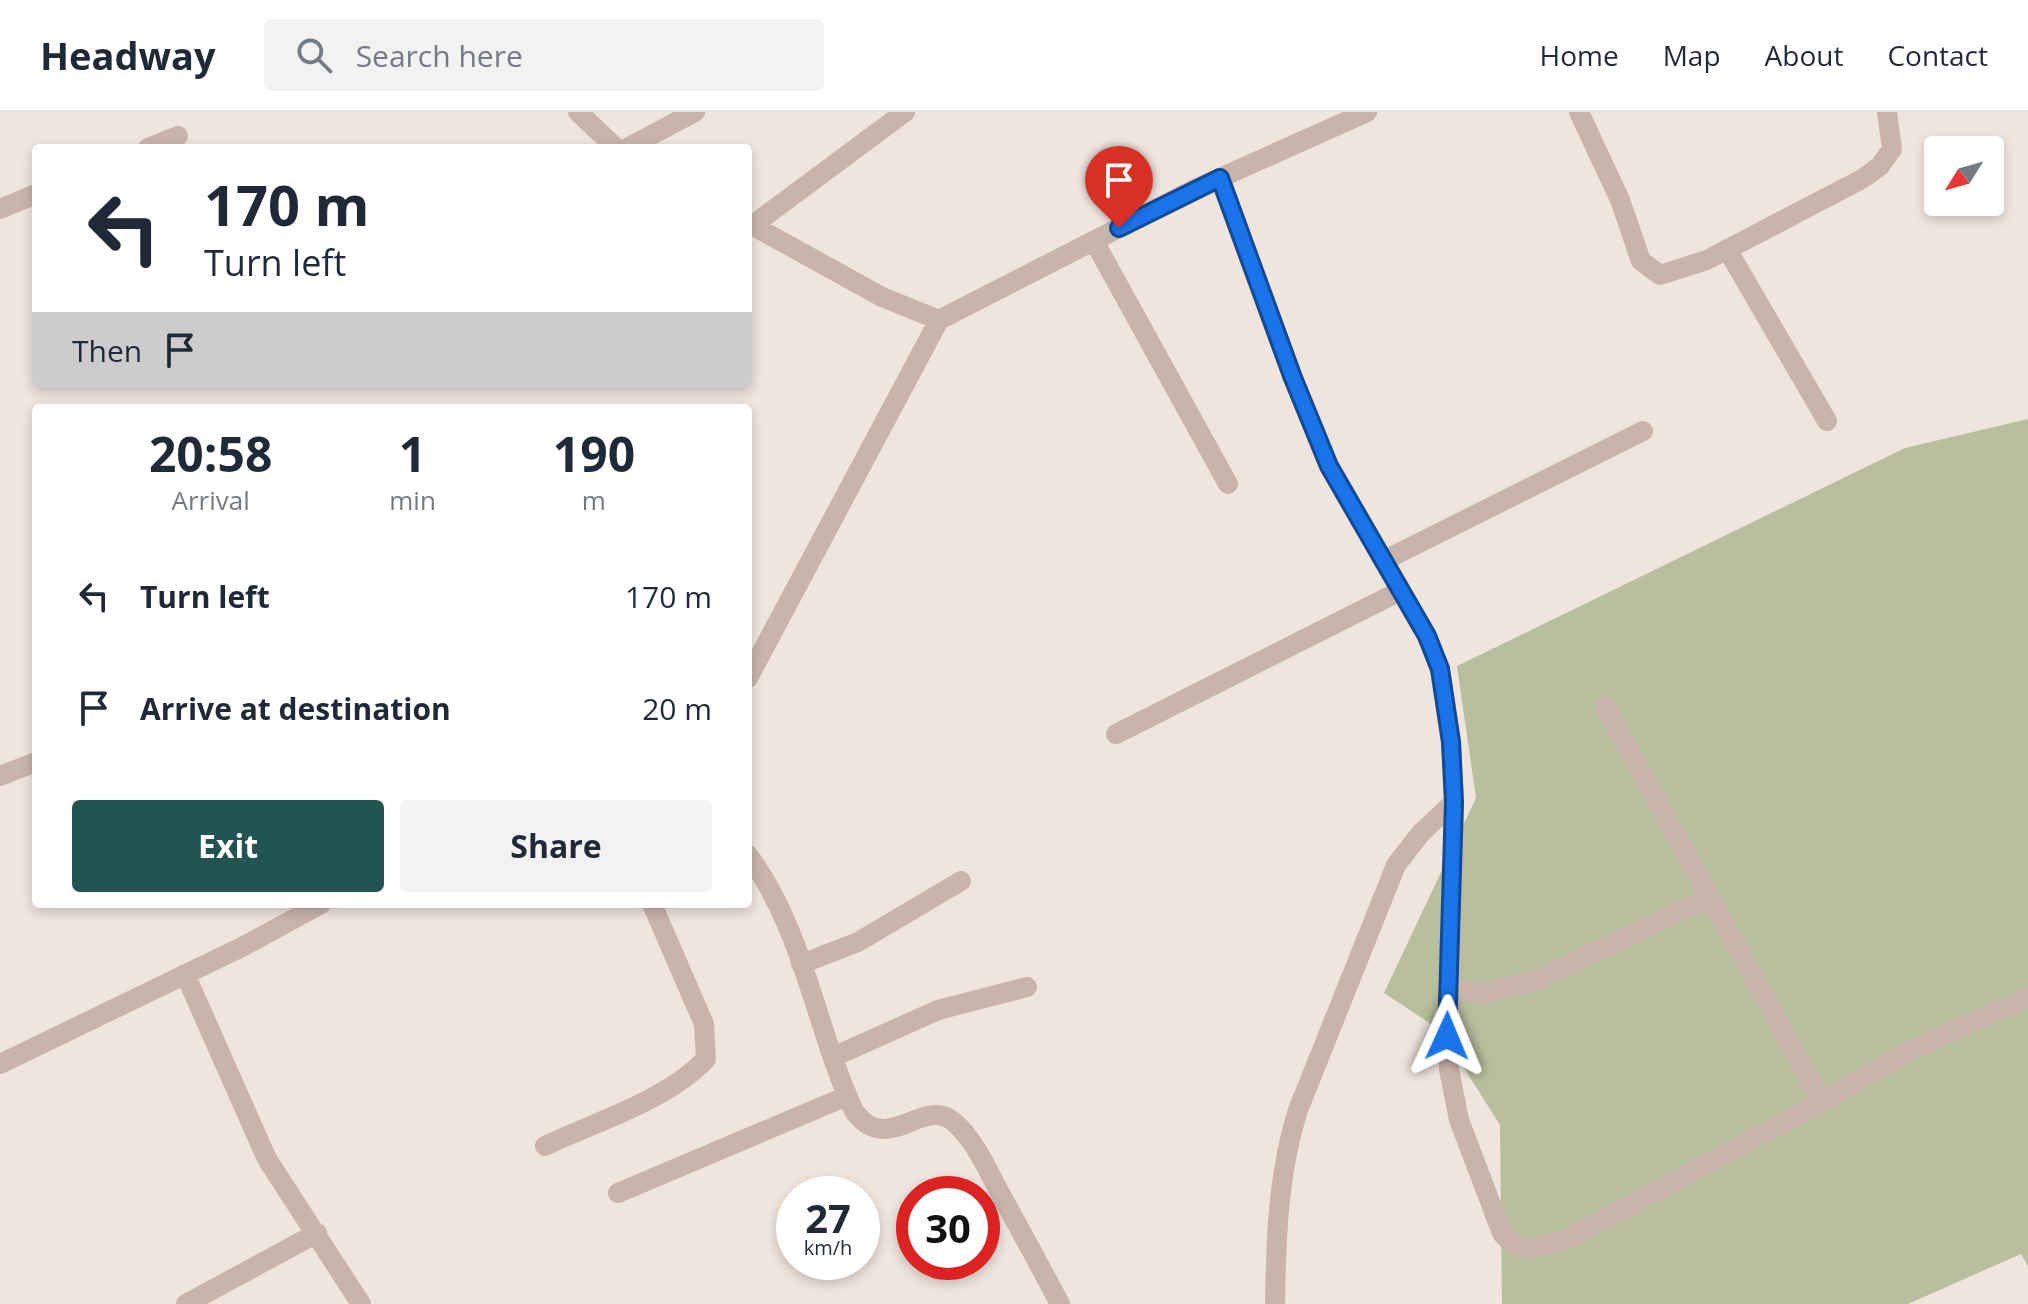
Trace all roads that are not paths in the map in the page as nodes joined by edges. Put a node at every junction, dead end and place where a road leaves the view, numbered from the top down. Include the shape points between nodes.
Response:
1 (578, 112) edge
2 (695, 112) edge
3 (905, 112) edge
4 (1579, 112) edge
5 (1887, 112) edge
6 (1356, 114) edge
7 (178, 136) dead end
8 (158, 144) edge
9 (612, 144) edge
10 (635, 144) edge
11 (1220, 178) junction
12 (32, 196) edge
13 (0, 209) edge
14 (752, 223) edge
15 (752, 225) edge
16 (1094, 241) junction
17 (1727, 249) junction
18 (939, 320) junction
19 (1827, 421) dead end
20 (1643, 431) dead end
21 (1228, 484) dead end
22 (1383, 561) junction
23 (1400, 591) junction
24 (752, 671) edge
25 (1605, 706) dead end
26 (1116, 734) dead end
27 (32, 764) edge
28 (0, 776) edge
29 (1454, 802) junction
30 (752, 862) edge
31 (961, 881) dead end
32 (1710, 897) junction
33 (313, 908) edge
34 (654, 908) edge
35 (801, 964) junction
36 (185, 974) junction
37 (1027, 987) dead end
38 (1448, 988) junction
39 (2028, 997) edge
40 (833, 1057) junction
41 (0, 1064) edge
42 (847, 1096) junction
43 (1822, 1102) junction
44 (545, 1146) dead end
45 (618, 1193) dead end
46 (317, 1233) junction
47 (186, 1304) edge
48 (361, 1304) edge
49 (1060, 1304) edge
50 (1275, 1304) edge

1 - 9 street
2 - 10 street
3 - 14 street
4 - 17 street via 1649,271 1680,271
5 - 17 street via 1892,149 1880,166
6 - 11 street
7 - 8 street
11 - 16 street
11 - 22 street via 1329,466
12 - 13 street
15 - 18 street via 882,297
16 - 18 street
16 - 21 street
17 - 19 street
18 - 24 street
20 - 22 street
22 - 23 street
23 - 26 street
23 - 29 street via 1440,669
25 - 32 street
27 - 28 street
29 - 38 street
29 - 50 street via 1396,865 1298,1110 1280,1190
30 - 35 street via 782,911
31 - 35 street via 858,942
32 - 38 street via 1537,980 1481,994
32 - 43 street
33 - 36 street
34 - 44 street via 704,1024 706,1059 652,1096
35 - 40 street
36 - 41 street
36 - 46 street via 267,1159
37 - 40 street via 938,1010
38 - 43 street via 1449,1069 1459,1120 1502,1233 1519,1248 1567,1239 1612,1218
39 - 43 street via 1909,1051
40 - 42 street
42 - 45 street
42 - 49 street via 863,1123 876,1129 928,1116 953,1121 980,1157
46 - 47 street
46 - 48 street

